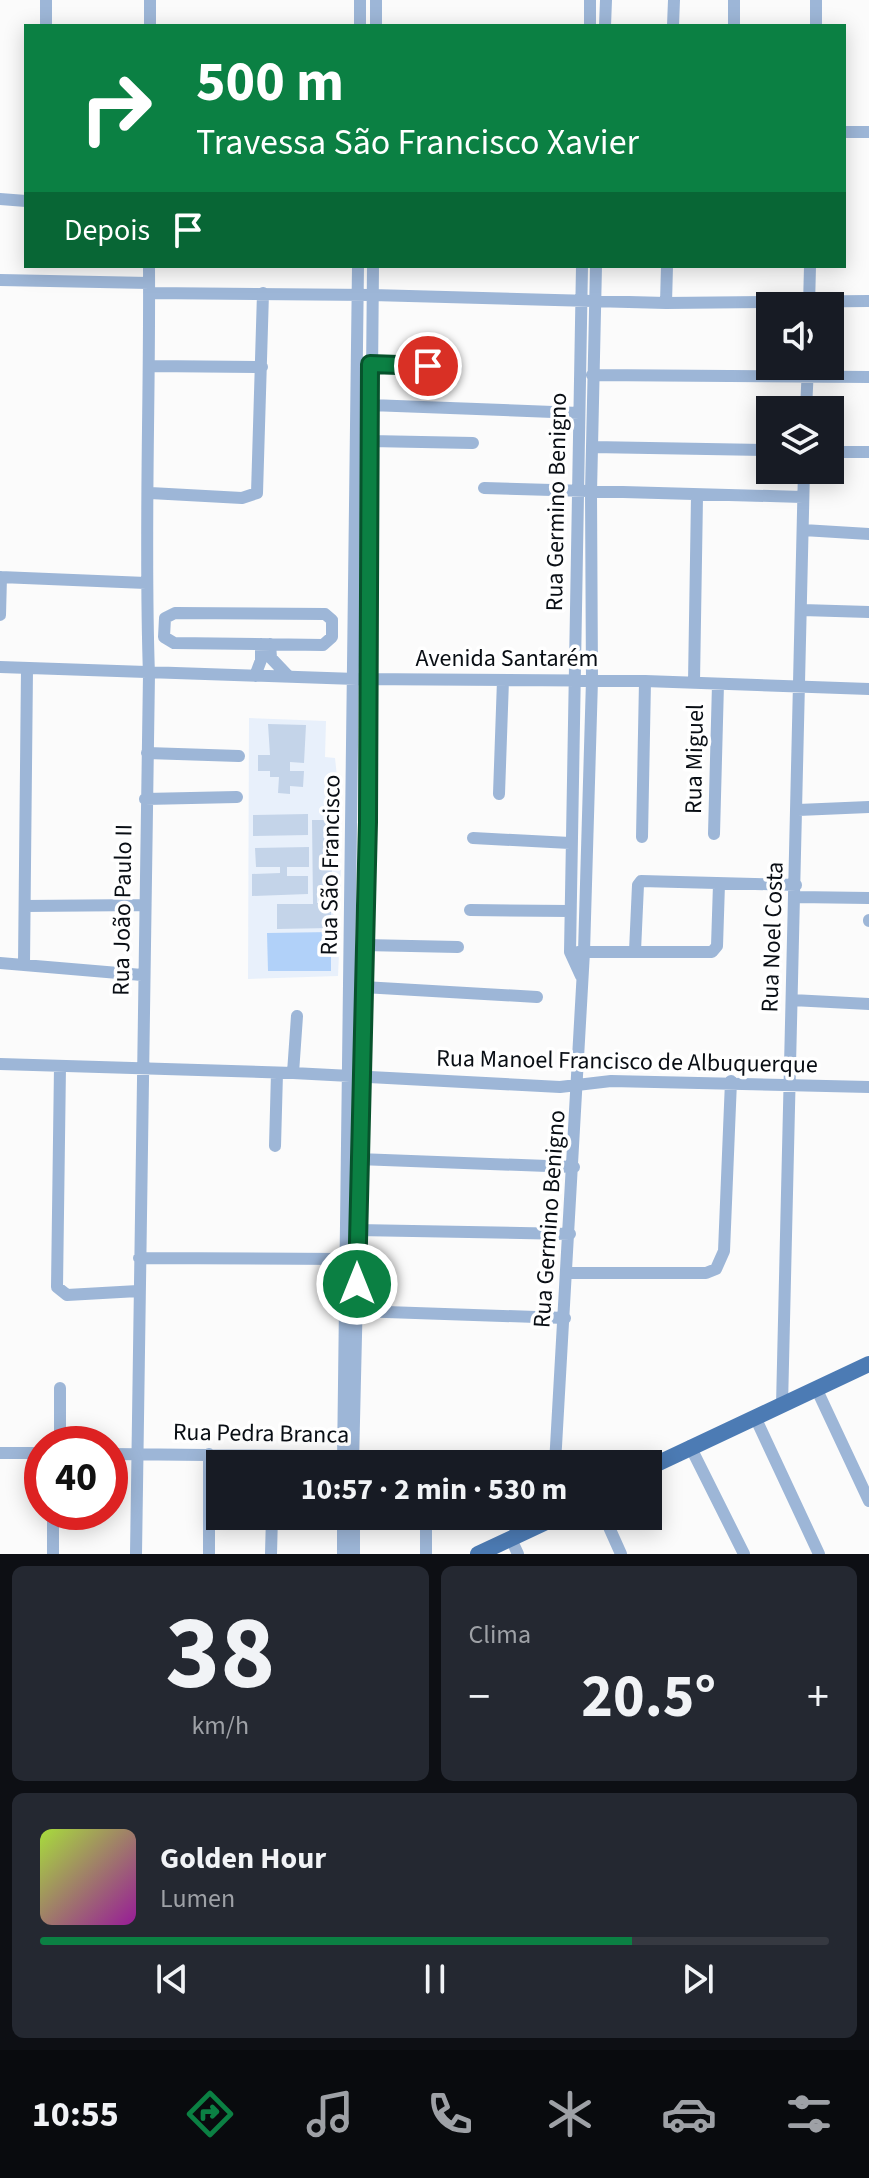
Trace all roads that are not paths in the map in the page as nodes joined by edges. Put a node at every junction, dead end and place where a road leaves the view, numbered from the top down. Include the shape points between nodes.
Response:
1 (46, 0) edge
2 (150, 0) edge
3 (360, 0) edge
4 (376, 0) edge
5 (590, 0) edge
6 (606, 0) edge
7 (674, 0) edge
8 (734, 0) edge
9 (816, 0) edge
10 (46, 24) edge
11 (150, 24) edge
12 (360, 24) edge
13 (376, 24) edge
14 (590, 24) edge
15 (605, 24) edge
16 (673, 24) edge
17 (734, 24) edge
18 (816, 24) edge
19 (846, 132) edge
20 (869, 132) edge
21 (0, 199) edge
22 (24, 201) edge
23 (149, 268) edge
24 (358, 268) edge
25 (373, 268) edge
26 (582, 268) edge
27 (596, 268) edge
28 (667, 268) edge
29 (810, 268) edge
30 (0, 280) edge
31 (149, 288) junction
32 (809, 292) edge
33 (263, 293) junction
34 (358, 295) junction
35 (372, 295) junction
36 (588, 299) junction
37 (869, 301) edge
38 (844, 302) edge
39 (666, 303) junction
40 (756, 304) edge
41 (370, 364) junction
42 (150, 366) junction
43 (262, 367) junction
44 (456, 367) dead end
45 (756, 372) edge
46 (592, 375) junction
47 (844, 375) edge
48 (869, 377) edge
49 (370, 405) junction
50 (579, 413) junction
51 (370, 441) junction
52 (473, 443) dead end
53 (592, 447) junction
54 (756, 450) edge
55 (844, 452) edge
56 (869, 452) edge
57 (803, 484) edge
58 (484, 488) dead end
59 (584, 492) junction
60 (150, 493) junction
61 (697, 497) junction
62 (803, 497) junction
63 (803, 530) junction
64 (869, 534) edge
65 (1, 577) edge
66 (146, 583) junction
67 (802, 610) junction
68 (869, 612) edge
69 (0, 615) edge
70 (265, 644) junction
71 (0, 667) edge
72 (27, 669) junction
73 (149, 674) junction
74 (255, 676) junction
75 (289, 677) junction
76 (362, 679) junction
77 (503, 680) junction
78 (592, 680) junction
79 (576, 681) junction
80 (645, 681) junction
81 (694, 682) junction
82 (718, 684) junction
83 (801, 688) junction
84 (869, 689) edge
85 (147, 753) junction
86 (239, 756) dead end
87 (499, 794) dead end
88 (237, 797) dead end
89 (145, 799) junction
90 (869, 807) edge
91 (798, 810) junction
92 (714, 834) dead end
93 (642, 837) dead end
94 (473, 838) dead end
95 (570, 843) junction
96 (719, 884) junction
97 (796, 891) junction
98 (869, 898) edge
99 (145, 905) junction
100 (25, 906) junction
101 (470, 910) dead end
102 (570, 911) junction
103 (364, 945) junction
104 (458, 947) dead end
105 (635, 951) junction
106 (570, 952) junction
107 (584, 952) junction
108 (0, 963) edge
109 (24, 964) junction
110 (142, 975) junction
111 (581, 976) junction
112 (363, 987) junction
113 (537, 997) dead end
114 (792, 1000) junction
115 (869, 1004) edge
116 (297, 1016) dead end
117 (0, 1064) edge
118 (60, 1066) junction
119 (141, 1069) junction
120 (277, 1073) junction
121 (293, 1073) junction
122 (354, 1077) junction
123 (731, 1081) junction
124 (789, 1085) junction
125 (579, 1086) junction
126 (869, 1087) edge
127 (275, 1146) dead end
128 (358, 1159) junction
129 (574, 1167) junction
130 (357, 1230) junction
131 (570, 1234) junction
132 (139, 1258) junction
133 (345, 1259) junction
134 (569, 1273) junction
135 (138, 1291) junction
136 (357, 1311) junction
137 (565, 1318) junction
138 (869, 1364) edge
139 (60, 1388) dead end
140 (817, 1390) junction
141 (782, 1406) junction
142 (755, 1417) junction
143 (60, 1426) edge
144 (690, 1446) junction
145 (348, 1450) edge
146 (349, 1450) edge
147 (556, 1450) edge
148 (0, 1453) edge
149 (24, 1453) edge
150 (128, 1454) edge
151 (138, 1454) junction
152 (206, 1454) edge
153 (662, 1460) edge
154 (869, 1501) edge
155 (53, 1530) edge
156 (209, 1530) edge
157 (272, 1530) edge
158 (343, 1530) edge
159 (354, 1530) edge
160 (426, 1530) edge
161 (538, 1530) edge
162 (610, 1530) edge
163 (515, 1547) edge
164 (53, 1554) edge
165 (136, 1554) edge
166 (209, 1554) edge
167 (271, 1554) edge
168 (343, 1554) edge
169 (354, 1554) edge
170 (426, 1554) edge
171 (478, 1554) edge
172 (621, 1554) edge
173 (744, 1554) edge
174 (819, 1554) edge

1 - 10 street
2 - 11 street
3 - 12 street
4 - 13 street
5 - 14 street
6 - 15 street
7 - 16 street
8 - 17 street
9 - 18 street
19 - 20 street
21 - 22 street
23 - 31 street, Rua João Paulo II
24 - 34 street, Rua São Francisco
25 - 35 street, Rua São Francisco
26 - 36 street, Rua Germino Benigno
27 - 36 street, Rua Germino Benigno
28 - 39 street
29 - 32 street
30 - 31 street
31 - 33 street
31 - 42 street, Rua João Paulo II
33 - 34 street
33 - 43 street
34 - 35 street
34 - 76 street, Rua São Francisco
35 - 36 street
35 - 41 street, Rua São Francisco
36 - 39 street
36 - 46 street, Rua Germino Benigno
36 - 50 street, Rua Germino Benigno
37 - 38 street
39 - 40 street
41 - 44 street
41 - 49 street, Rua São Francisco
42 - 43 street
42 - 60 street, Rua João Paulo II
43 - 60 street via 257,493 242,498
45 - 46 street
46 - 53 street, Rua Germino Benigno
47 - 48 street
49 - 50 street
49 - 51 street, Rua São Francisco
50 - 59 street, Rua Germino Benigno
51 - 52 street
51 - 76 street, Rua São Francisco
53 - 54 street
53 - 59 street, Rua Germino Benigno
55 - 56 street
57 - 62 street, Rua Noel Costa
58 - 59 street
59 - 61 street
59 - 78 street, Rua Germino Benigno
59 - 79 street, Rua Germino Benigno
60 - 66 street, Rua João Paulo II
61 - 62 street
61 - 81 street
62 - 63 street, Rua Noel Costa
63 - 64 street
63 - 67 street, Rua Noel Costa
65 - 66 street
65 - 69 street
66 - 73 street, Rua João Paulo II
67 - 68 street
67 - 83 street, Rua Noel Costa
70 - 70 street via 174,643 164,637 165,618 175,613 325,614 332,620 332,637 323,645
70 - 74 street
70 - 75 street
71 - 72 street, Avenida Santarém
72 - 73 street, Avenida Santarém
72 - 100 street
73 - 74 street, Avenida Santarém
73 - 85 street, Rua João Paulo II
74 - 75 street, Avenida Santarém
75 - 76 street, Avenida Santarém
76 - 77 street, Avenida Santarém
76 - 103 street, Rua São Francisco
76 - 122 street, Rua São Francisco
77 - 79 street, Avenida Santarém
77 - 87 street
78 - 79 street, Avenida Santarém
78 - 80 street, Avenida Santarém
78 - 107 street, Rua Germino Benigno
79 - 95 street, Rua Germino Benigno
80 - 81 street, Avenida Santarém
80 - 93 street
81 - 82 street, Avenida Santarém
82 - 83 street, Avenida Santarém
82 - 92 street, Rua Miguel
83 - 84 street, Avenida Santarém
83 - 91 street, Rua Noel Costa
85 - 86 street
85 - 89 street, Rua João Paulo II
88 - 89 street
89 - 99 street, Rua João Paulo II
90 - 91 street
91 - 97 street, Rua Noel Costa
94 - 95 street
95 - 102 street, Rua Germino Benigno
96 - 97 street
96 - 105 street via 714,950
96 - 105 street via 640,881
97 - 98 street
97 - 114 street, Rua Noel Costa
99 - 100 street
99 - 110 street, Rua João Paulo II
100 - 109 street
101 - 102 street
102 - 106 street, Rua Germino Benigno
103 - 104 street
103 - 112 street, Rua São Francisco
105 - 107 street
106 - 107 street
106 - 111 street, Rua Germino Benigno
107 - 111 street, Rua Germino Benigno
108 - 109 street
109 - 110 street
110 - 119 street, Rua João Paulo II
111 - 125 street, Rua Germino Benigno
112 - 113 street
112 - 122 street, Rua São Francisco
114 - 115 street
114 - 124 street, Rua Noel Costa
116 - 121 street
117 - 118 street, Rua Manoel Francisco de Albuquerque
118 - 119 street, Rua Manoel Francisco de Albuquerque
118 - 135 street via 57,1287 67,1295
119 - 120 street, Rua Manoel Francisco de Albuquerque
119 - 132 street, Rua João Paulo II
120 - 121 street, Rua Manoel Francisco de Albuquerque
120 - 127 street
121 - 122 street, Rua Manoel Francisco de Albuquerque
122 - 125 street, Rua Manoel Francisco de Albuquerque
122 - 128 street, Rua São Francisco
122 - 133 street, Rua São Francisco
123 - 124 street, Rua Manoel Francisco de Albuquerque
123 - 125 street, Rua Manoel Francisco de Albuquerque
123 - 134 street via 724,1251 716,1269
124 - 126 street, Rua Manoel Francisco de Albuquerque
124 - 141 street, Rua Noel Costa
125 - 129 street, Rua Germino Benigno
128 - 129 street
128 - 130 street, Rua São Francisco
129 - 131 street, Rua Germino Benigno
130 - 131 street
130 - 136 street, Rua São Francisco
131 - 134 street, Rua Germino Benigno
132 - 133 street
132 - 135 street, Rua João Paulo II
133 - 145 street, Rua São Francisco
134 - 137 street, Rua Germino Benigno
135 - 151 street, Rua João Paulo II
136 - 137 street
136 - 146 street, Rua São Francisco
137 - 147 street, Rua Germino Benigno
138 - 140 main road
139 - 143 street
140 - 141 main road
140 - 154 street
141 - 142 main road
142 - 144 main road
142 - 174 street
144 - 153 main road
144 - 173 street
148 - 149 street
150 - 151 street, Rua Pedra Branca
151 - 152 street, Rua Pedra Branca
151 - 165 street, Rua João Paulo II
155 - 164 street
156 - 166 street
157 - 167 street
158 - 168 street
159 - 169 street
160 - 170 street
161 - 163 main road
162 - 172 street
163 - 171 main road

